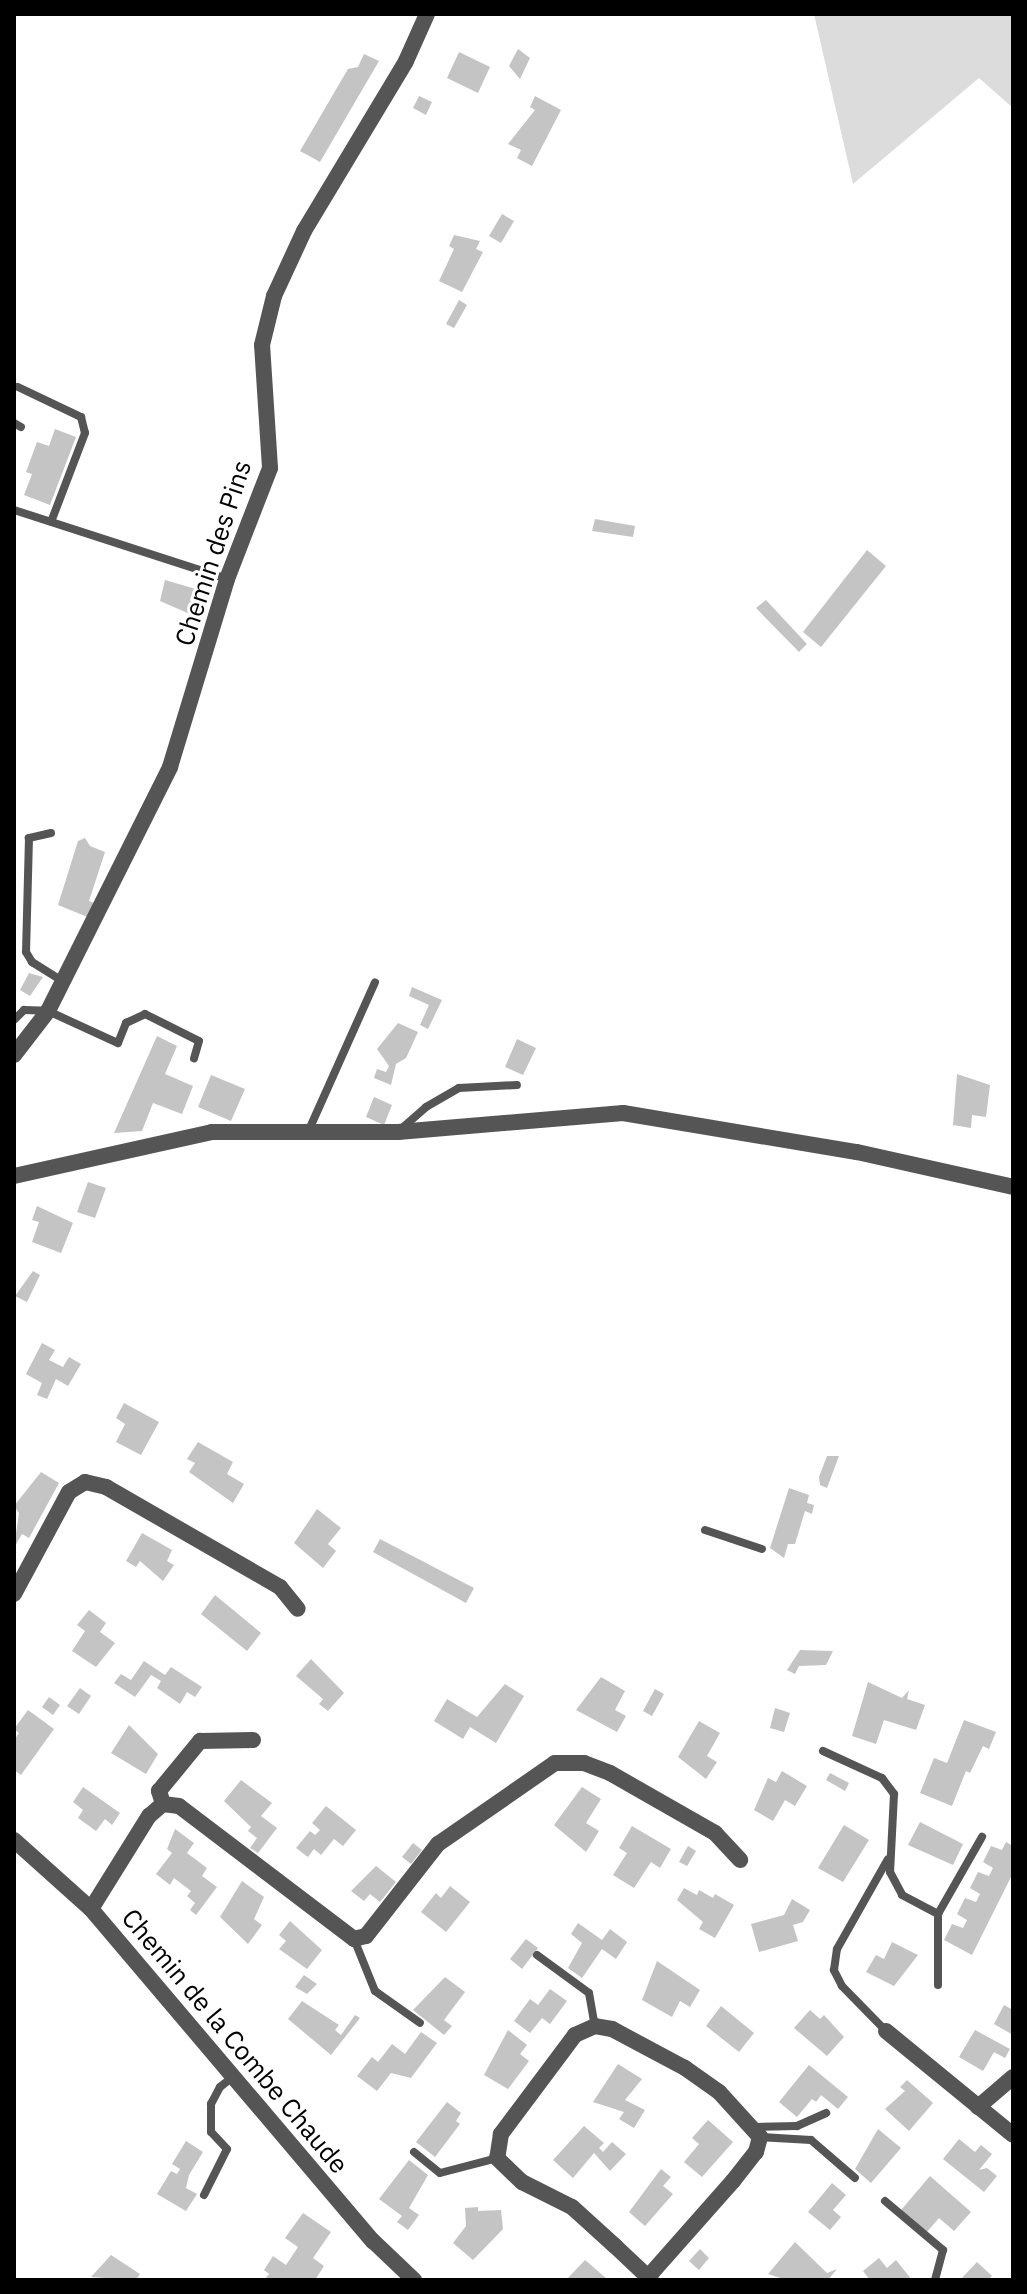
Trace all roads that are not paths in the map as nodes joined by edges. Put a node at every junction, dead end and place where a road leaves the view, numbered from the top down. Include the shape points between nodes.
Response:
1 (427, 14) edge
2 (18, 387) dead end
3 (14, 510) edge
4 (51, 522) junction
5 (227, 579) junction
6 (51, 833) dead end
7 (64, 981) junction
8 (375, 982) dead end
9 (48, 1011) junction
10 (14, 1020) edge
11 (14, 1055) edge
12 (194, 1058) dead end
13 (517, 1085) dead end
14 (398, 1132) junction
15 (308, 1133) junction
16 (14, 1176) edge
17 (1013, 1187) edge
18 (705, 1530) dead end
19 (762, 1549) dead end
20 (14, 1593) edge
21 (298, 1609) dead end
22 (253, 1740) dead end
23 (823, 1751) dead end
24 (163, 1804) junction
25 (982, 1837) dead end
26 (14, 1840) edge
27 (891, 1855) junction
28 (740, 1860) dead end
29 (91, 1909) junction
30 (938, 1914) junction
31 (354, 1939) junction
32 (537, 1955) dead end
33 (938, 1985) dead end
34 (420, 2023) dead end
35 (595, 2026) junction
36 (886, 2031) joint
37 (233, 2076) junction
38 (1013, 2077) edge
39 (978, 2107) junction
40 (826, 2113) dead end
41 (757, 2132) junction
42 (1013, 2135) edge
43 (414, 2152) dead end
44 (497, 2158) junction
45 (855, 2178) dead end
46 (204, 2195) dead end
47 (885, 2201) dead end
48 (650, 2279) edge
49 (414, 2280) edge
50 (935, 2280) edge

1 - 5 street, Chemin des Pins via 406,61 304,231 274,296 262,345 270,468
2 - 4 lane via 70,409 85,433
3 - 4 lane
4 - 5 lane
5 - 7 street, Chemin des Pins via 157,799
6 - 7 lane via 29,838 26,952
7 - 9 street, Chemin des Pins
8 - 15 lane
9 - 10 lane via 24,1010
9 - 11 street, Chemin des Pins
9 - 12 lane via 118,1043 126,1023 145,1014 199,1041
13 - 14 lane via 459,1088
14 - 15 street
14 - 17 street via 623,1113 857,1152
15 - 16 street via 212,1132
18 - 19 lane
20 - 21 street via 69,1492 85,1482 106,1487 280,1587
22 - 24 street via 200,1741 159,1791
23 - 27 lane via 882,1778 894,1794
24 - 29 street via 149,1816
24 - 31 street via 179,1806
25 - 30 lane
26 - 29 street, Chemin de la Combe Chaude
27 - 30 lane via 890,1872 902,1895
27 - 36 lane via 837,1949 834,1970 842,1986
28 - 31 street via 715,1833 610,1773 584,1763 555,1763 438,1844 366,1936
29 - 37 street, Chemin de la Combe Chaude
30 - 33 lane
31 - 34 lane via 375,1991
32 - 35 lane via 589,1993
35 - 41 street via 612,2029 685,2068
35 - 44 street via 575,2035 501,2134
36 - 39 street
37 - 46 lane via 211,2104 211,2132 227,2149
37 - 49 street, Chemin de la Combe Chaude via 373,2241
38 - 39 street
39 - 42 street
40 - 41 lane via 797,2126
41 - 45 lane via 811,2140
41 - 48 street via 756,2152
43 - 44 lane via 440,2173
44 - 48 street via 522,2182 572,2207
47 - 50 lane via 943,2250

